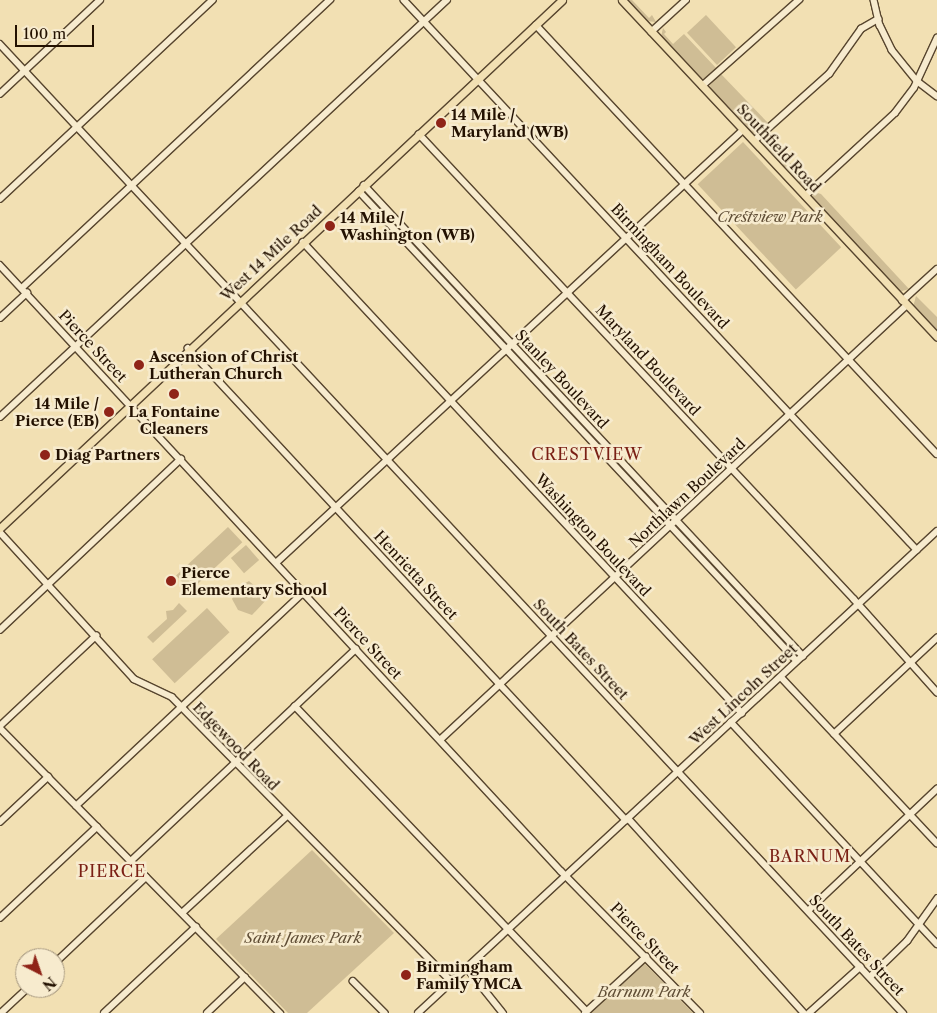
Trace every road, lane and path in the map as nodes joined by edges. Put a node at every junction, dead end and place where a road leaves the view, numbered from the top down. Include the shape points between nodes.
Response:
1 (100, 0) edge
2 (212, 0) edge
3 (330, 0) edge
4 (404, 0) edge
5 (447, 0) edge
6 (562, 0) edge
7 (622, 0) edge
8 (686, 0) edge
9 (799, 0) edge
10 (874, 0) edge
11 (878, 19) junction
12 (424, 21) junction
13 (536, 25) junction
14 (651, 32) junction
15 (937, 38) edge
16 (0, 44) edge
17 (25, 70) junction
18 (478, 79) junction
19 (917, 81) junction
20 (702, 86) junction
21 (0, 94) edge
22 (937, 96) edge
23 (77, 126) junction
24 (743, 130) junction
25 (419, 134) junction
26 (754, 142) junction
27 (685, 184) junction
28 (132, 185) junction
29 (362, 188) junction
30 (805, 196) junction
31 (0, 199) edge
32 (626, 238) junction
33 (303, 242) junction
34 (187, 243) junction
35 (0, 266) edge
36 (437, 268) junction
37 (937, 269) edge
38 (24, 291) junction
39 (568, 292) junction
40 (241, 300) junction
41 (905, 303) junction
42 (0, 318) edge
43 (937, 337) edge
44 (512, 344) junction
45 (76, 346) junction
46 (188, 348) junction
47 (507, 349) junction
48 (849, 360) junction
49 (451, 401) junction
50 (129, 403) junction
51 (791, 414) junction
52 (0, 417) edge
53 (597, 435) junction
54 (591, 440) junction
55 (937, 454) edge
56 (181, 458) junction
57 (388, 459) junction
58 (732, 468) junction
59 (336, 508) junction
60 (674, 523) junction
61 (0, 528) edge
62 (0, 532) edge
63 (937, 532) edge
64 (917, 550) junction
65 (277, 562) junction
66 (615, 577) junction
67 (48, 584) junction
68 (730, 584) junction
69 (304, 592) junction
70 (858, 605) junction
71 (0, 630) edge
72 (552, 635) junction
73 (96, 636) junction
74 (937, 638) edge
75 (356, 649) junction
76 (802, 656) junction
77 (797, 661) junction
78 (910, 664) junction
79 (780, 677) junction
80 (500, 684) junction
81 (937, 692) edge
82 (295, 706) junction
83 (181, 708) junction
84 (742, 713) junction
85 (731, 722) junction
86 (0, 727) edge
87 (834, 734) junction
88 (440, 740) junction
89 (235, 764) junction
90 (678, 771) junction
91 (48, 777) junction
92 (937, 789) edge
93 (76, 806) junction
94 (910, 814) junction
95 (286, 816) junction
96 (627, 819) junction
97 (0, 822) edge
98 (97, 827) junction
99 (937, 843) edge
100 (131, 861) junction
101 (860, 861) junction
102 (566, 876) junction
103 (146, 877) junction
104 (937, 899) edge
105 (808, 911) junction
106 (182, 913) junction
107 (0, 918) edge
108 (919, 924) junction
109 (196, 927) junction
110 (509, 928) junction
111 (937, 944) edge
112 (65, 954) edge
113 (646, 957) junction
114 (860, 966) junction
115 (466, 968) junction
116 (245, 977) junction
117 (870, 977) junction
118 (353, 980) dead end
119 (452, 982) junction
120 (17, 998) edge
121 (425, 1006) junction
122 (586, 1012) edge
123 (1, 1013) edge
124 (104, 1013) edge
125 (206, 1013) edge
126 (280, 1013) edge
127 (385, 1013) edge
128 (418, 1013) edge
129 (431, 1013) edge
130 (503, 1013) edge
131 (700, 1013) edge
132 (804, 1013) edge
133 (809, 1013) edge
134 (903, 1013) edge

1 - 17 street
2 - 23 street
3 - 28 street
4 - 12 street, Birmingham Boulevard
5 - 12 street
6 - 13 main road, West 14 Mile Road
7 - 14 main road, Southfield Road
8 - 14 street
9 - 20 street
10 - 11 street
11 - 19 street via 892,50
11 - 26 street via 862,30 829,74
12 - 18 street, Birmingham Boulevard
12 - 34 street
13 - 18 main road, West 14 Mile Road
13 - 27 street
14 - 20 main road, Southfield Road
15 - 19 street
16 - 17 street, South Bates Street
17 - 21 street
17 - 23 street, South Bates Street
18 - 25 main road, West 14 Mile Road
18 - 32 street, Birmingham Boulevard
19 - 22 street
19 - 30 street via 886,123
20 - 24 main road, Southfield Road
23 - 28 street, South Bates Street
23 - 31 street
24 - 26 main road, Southfield Road
24 - 27 street
25 - 29 main road, West 14 Mile Road
25 - 39 street, Maryland Boulevard
26 - 30 main road, Southfield Road
27 - 32 street
27 - 48 street
28 - 34 street, South Bates Street
28 - 38 street
29 - 33 main road, West 14 Mile Road
29 - 36 street, Stanley Boulevard
30 - 41 main road, Southfield Road
32 - 39 street
32 - 51 street, Birmingham Boulevard
33 - 40 main road, West 14 Mile Road
33 - 49 street, Washington Boulevard
34 - 40 street, South Bates Street
34 - 45 street
35 - 38 street, Pierce Street
36 - 44 street, Stanley Boulevard
36 - 47 street, Stanley Boulevard
37 - 41 street, Northlawn Boulevard
38 - 42 street
38 - 45 street, Pierce Street
39 - 44 street
39 - 58 street, Maryland Boulevard
40 - 46 main road, West 14 Mile Road
40 - 57 street, South Bates Street
41 - 43 main road, Southfield Road
41 - 48 street, Northlawn Boulevard
44 - 47 street
44 - 53 street, Stanley Boulevard
45 - 50 street, Pierce Street
45 - 52 street
46 - 50 main road, West 14 Mile Road
46 - 59 street, Henrietta Street
47 - 49 street
47 - 54 street, Stanley Boulevard
48 - 51 street, Northlawn Boulevard
48 - 55 street
49 - 57 street
49 - 66 street, Washington Boulevard
50 - 56 street, Pierce Street
50 - 61 main road, West 14 Mile Road
51 - 58 street, Northlawn Boulevard
51 - 64 street, Birmingham Boulevard
53 - 54 street
53 - 60 street, Stanley Boulevard
54 - 60 street, Stanley Boulevard
56 - 65 street, Pierce Street
56 - 67 street
57 - 59 street
57 - 72 street, South Bates Street
58 - 60 street, Northlawn Boulevard
58 - 70 street, Maryland Boulevard
59 - 65 street
59 - 80 street, Henrietta Street
60 - 66 street, Northlawn Boulevard
60 - 68 street, Stanley Boulevard
62 - 67 street, Edgewood Road
63 - 64 street, West Lincoln Street
64 - 70 street, West Lincoln Street
65 - 69 street, Pierce Street
66 - 72 street, Northlawn Boulevard
66 - 84 street, Washington Boulevard
67 - 71 street
67 - 73 street, Edgewood Road
68 - 76 street, Stanley Boulevard
68 - 77 street, Stanley Boulevard
69 - 75 street, Pierce Street
69 - 83 street
70 - 76 street, West Lincoln Street
70 - 78 street, Maryland Boulevard
72 - 80 street, Northlawn Boulevard
72 - 90 street, South Bates Street
73 - 83 street, Edgewood Road via 134,679 166,694
73 - 86 street
74 - 78 street
75 - 82 street
75 - 88 street, Pierce Street
76 - 77 street, West Lincoln Street
77 - 79 street, West Lincoln Street
78 - 81 street, Maryland Boulevard
78 - 87 street
79 - 84 street, West Lincoln Street
79 - 87 street
80 - 88 street, Northlawn Boulevard
80 - 96 street, Henrietta Street
82 - 89 street
82 - 110 street
83 - 89 street, Edgewood Road
83 - 93 street
84 - 85 street, West Lincoln Street
85 - 90 street, West Lincoln Street
85 - 101 street
86 - 91 street
87 - 94 street
88 - 102 street, Pierce Street
89 - 95 street, Edgewood Road
89 - 100 street
90 - 96 street, West Lincoln Street
90 - 105 street, South Bates Street
91 - 93 street
91 - 97 street
92 - 94 street
93 - 98 street
94 - 99 street
94 - 101 street
95 - 106 street
95 - 119 street, Edgewood Road
96 - 102 street, West Lincoln Street
96 - 132 street, Henrietta Street
98 - 100 street
98 - 107 street
100 - 103 street
101 - 105 street
101 - 108 street
102 - 110 street, West Lincoln Street
102 - 113 street, Pierce Street
103 - 106 street
103 - 112 street
104 - 108 street
105 - 114 street, South Bates Street
106 - 109 street
108 - 111 street
108 - 117 street via 907,942
109 - 116 street
109 - 124 street
110 - 115 street, West Lincoln Street
110 - 122 street
113 - 122 street
113 - 131 street, Pierce Street
114 - 117 street, South Bates Street
114 - 133 street
115 - 119 street, West Lincoln Street
115 - 130 street
116 - 125 street
116 - 126 street
117 - 134 street, South Bates Street
118 - 127 street
119 - 121 street, West Lincoln Street
120 - 123 street
121 - 128 street, West Lincoln Street
121 - 129 street

